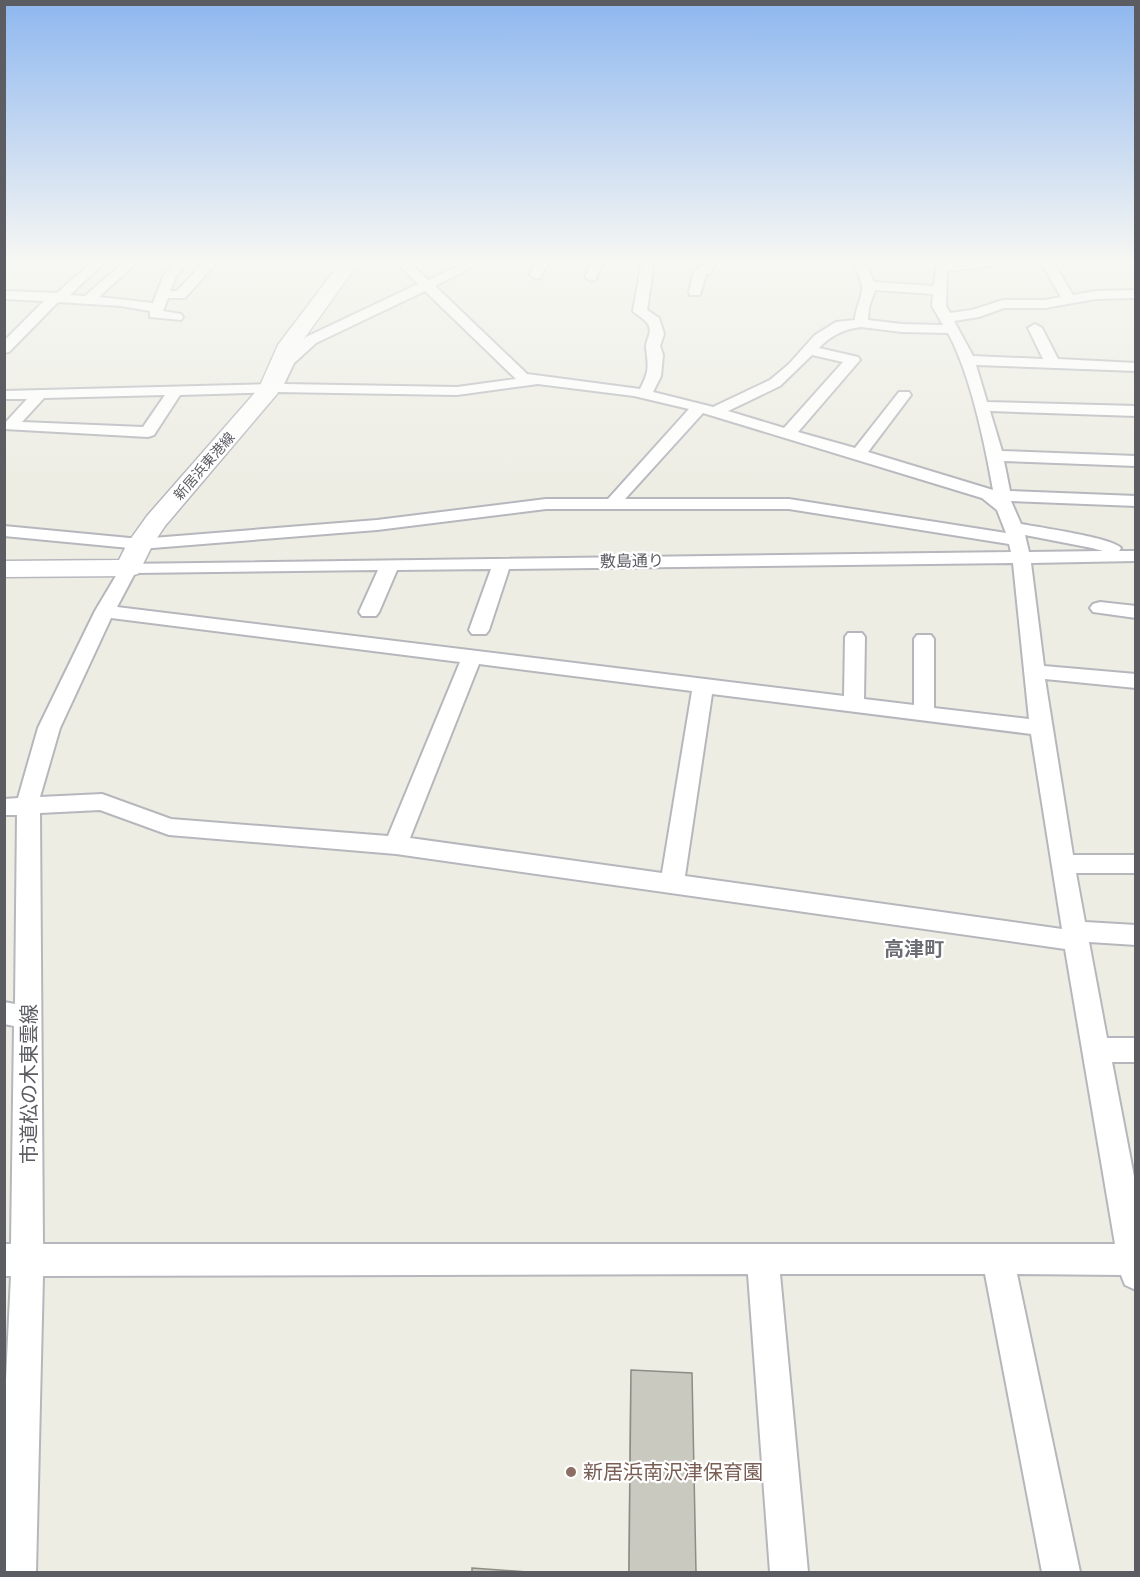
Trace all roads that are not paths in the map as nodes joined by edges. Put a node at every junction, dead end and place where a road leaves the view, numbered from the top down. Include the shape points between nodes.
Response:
1 (18, 336) edge
2 (296, 336) edge
3 (320, 336) edge
4 (479, 336) edge
5 (656, 336) edge
6 (824, 336) edge
7 (955, 336) edge
8 (1039, 336) edge
9 (4, 349) edge
10 (809, 350) junction
11 (968, 360) junction
12 (1053, 364) junction
13 (1136, 367) edge
14 (534, 381) junction
15 (272, 388) junction
16 (175, 391) junction
17 (40, 394) junction
18 (645, 394) junction
19 (4, 395) edge
20 (904, 396) dead end
21 (982, 406) junction
22 (707, 410) junction
23 (1136, 411) edge
24 (786, 435) junction
25 (857, 456) junction
26 (995, 456) junction
27 (1136, 461) edge
28 (1136, 501) edge
29 (1004, 502) junction
30 (618, 504) junction
31 (4, 531) edge
32 (1017, 542) junction
33 (1136, 542) edge
34 (1112, 548) junction
35 (134, 556) junction
36 (1136, 556) edge
37 (502, 563) junction
38 (390, 566) junction
39 (4, 569) edge
40 (1100, 608) dead end
41 (105, 611) junction
42 (369, 612) dead end
43 (1136, 612) edge
44 (479, 630) dead end
45 (855, 637) dead end
46 (924, 639) dead end
47 (472, 657) junction
48 (1034, 671) junction
49 (1136, 681) edge
50 (703, 686) junction
51 (854, 705) junction
52 (924, 713) junction
53 (1041, 728) junction
54 (17, 807) edge
55 (396, 845) junction
56 (1063, 864) junction
57 (1136, 864) edge
58 (672, 884) junction
59 (1136, 935) edge
60 (1076, 936) junction
61 (17, 1015) edge
62 (1097, 1050) junction
63 (1136, 1050) edge
64 (763, 1258) junction
65 (998, 1258) junction
66 (16, 1261) edge
67 (1135, 1265) edge
68 (17, 1572) edge
69 (789, 1572) edge
70 (1061, 1572) edge

1 - 9 street
2 - 15 main road, 新居浜東港線 via 288,345
3 - 15 street via 288,362
4 - 14 street via 523,378
5 - 18 street via 654,376
6 - 10 street
7 - 11 street
8 - 12 street
10 - 22 street via 775,383
10 - 24 street via 854,360
11 - 12 street
11 - 21 street
12 - 13 street
14 - 15 street via 457,391
14 - 18 street
15 - 16 street
15 - 35 main road, 新居浜東港線 via 156,521
16 - 17 street
16 - 17 street via 148,432 10,426
17 - 19 street
18 - 22 street
20 - 25 street
21 - 23 street
21 - 26 street
22 - 24 street
22 - 30 street via 616,499
24 - 25 street
25 - 29 street
26 - 27 street
26 - 29 street
28 - 29 street
29 - 32 street
30 - 32 street via 789,504
30 - 35 street via 546,504
31 - 35 street
32 - 34 street
32 - 36 street, 敷島通り
32 - 37 street, 敷島通り
32 - 48 street
33 - 34 street via 1120,541
34 - 36 street
35 - 38 street, 敷島通り
35 - 39 main road
35 - 41 street, 市道松の木東雲線
37 - 38 street, 敷島通り
37 - 44 street
38 - 42 street
40 - 43 street
41 - 47 street
41 - 54 street, 市道松の木東雲線 via 49,728 29,796
45 - 51 street
46 - 52 street
47 - 50 street
47 - 55 street
48 - 49 street
48 - 53 street
50 - 51 street
50 - 58 street
51 - 52 street
52 - 53 street
53 - 56 street
54 - 55 street via 102,802 169,827
54 - 61 street, 市道松の木東雲線
55 - 58 street
56 - 57 street
56 - 60 street
58 - 60 street
59 - 60 street
60 - 62 street
61 - 66 street, 市道松の木東雲線
62 - 63 street
62 - 67 street
64 - 65 street
64 - 66 street
64 - 69 street
65 - 67 street
65 - 70 street
66 - 68 street, 市道松の木東雲線

